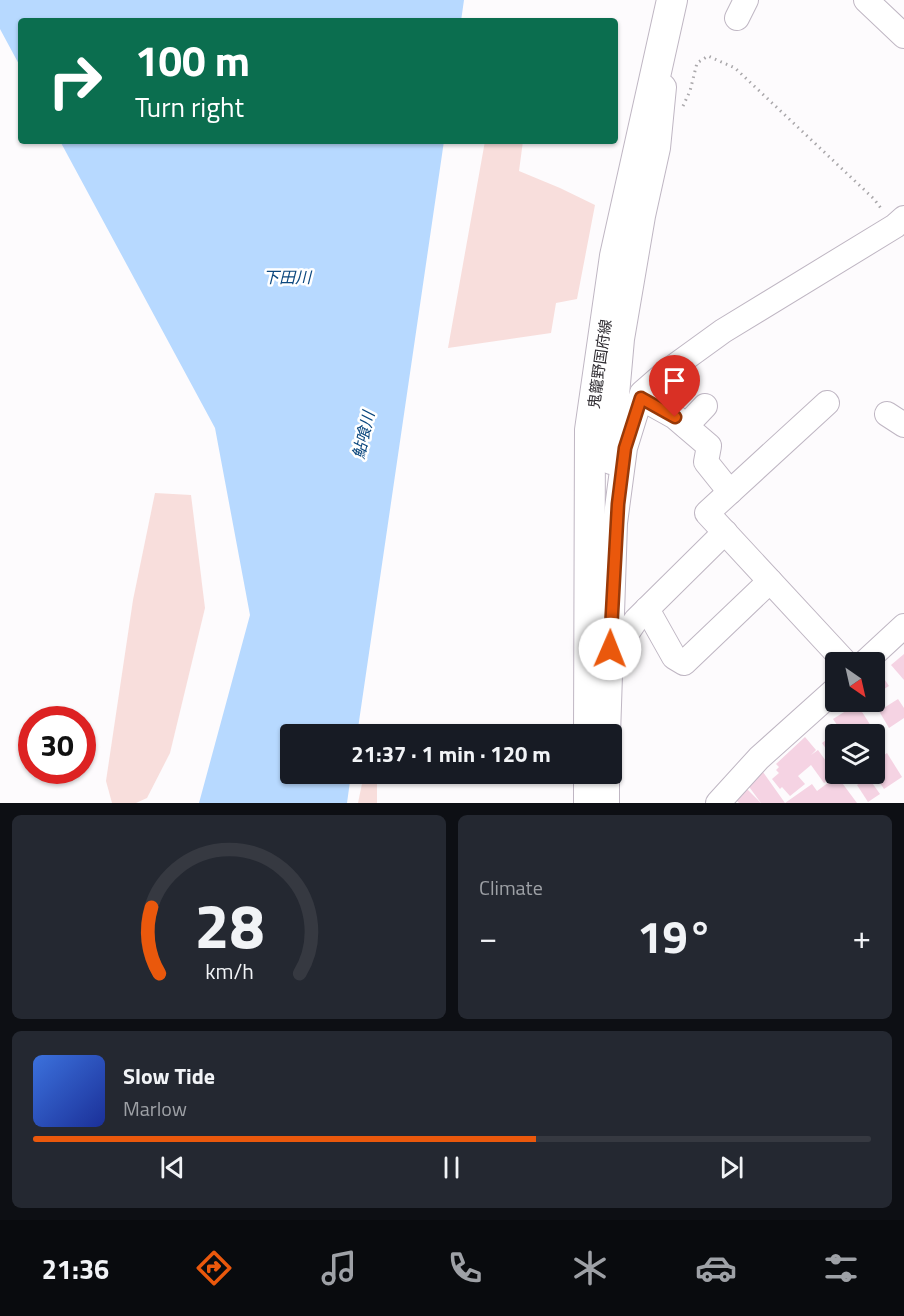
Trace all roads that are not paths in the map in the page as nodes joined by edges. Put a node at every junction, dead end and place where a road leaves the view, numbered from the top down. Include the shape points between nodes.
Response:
1 (876, 3) edge
2 (673, 7) edge
3 (904, 36) edge
4 (901, 228) edge
5 (641, 398) junction
6 (827, 403) dead end
7 (705, 406) dead end
8 (686, 426) junction
9 (730, 492) junction
10 (615, 523) junction
11 (725, 532) junction
12 (621, 574) dead end
13 (770, 581) junction
14 (647, 609) junction
15 (904, 626) edge
16 (611, 634) junction
17 (836, 652) edge
18 (876, 652) edge
19 (609, 680) junction
20 (825, 699) edge
21 (589, 724) edge
22 (608, 724) edge
23 (589, 784) edge
24 (606, 784) edge
25 (589, 803) edge
26 (606, 803) edge
27 (718, 803) edge

1 - 3 street
2 - 10 street via 658,148 622,339 611,445 610,509
2 - 21 main road, 鬼籠野国府線 via 615,256 590,430
4 - 5 street via 723,331 665,374
5 - 8 street
5 - 10 street via 625,448
6 - 9 street
7 - 8 street
8 - 9 street via 709,446 706,462
9 - 11 street via 707,513
10 - 16 street
11 - 13 street
11 - 14 street
12 - 16 street via 619,611
13 - 14 street via 684,663 674,657
13 - 17 street
14 - 19 street via 621,642
15 - 18 street
16 - 19 street
19 - 22 street
20 - 27 street via 759,758
23 - 25 main road
24 - 26 street

